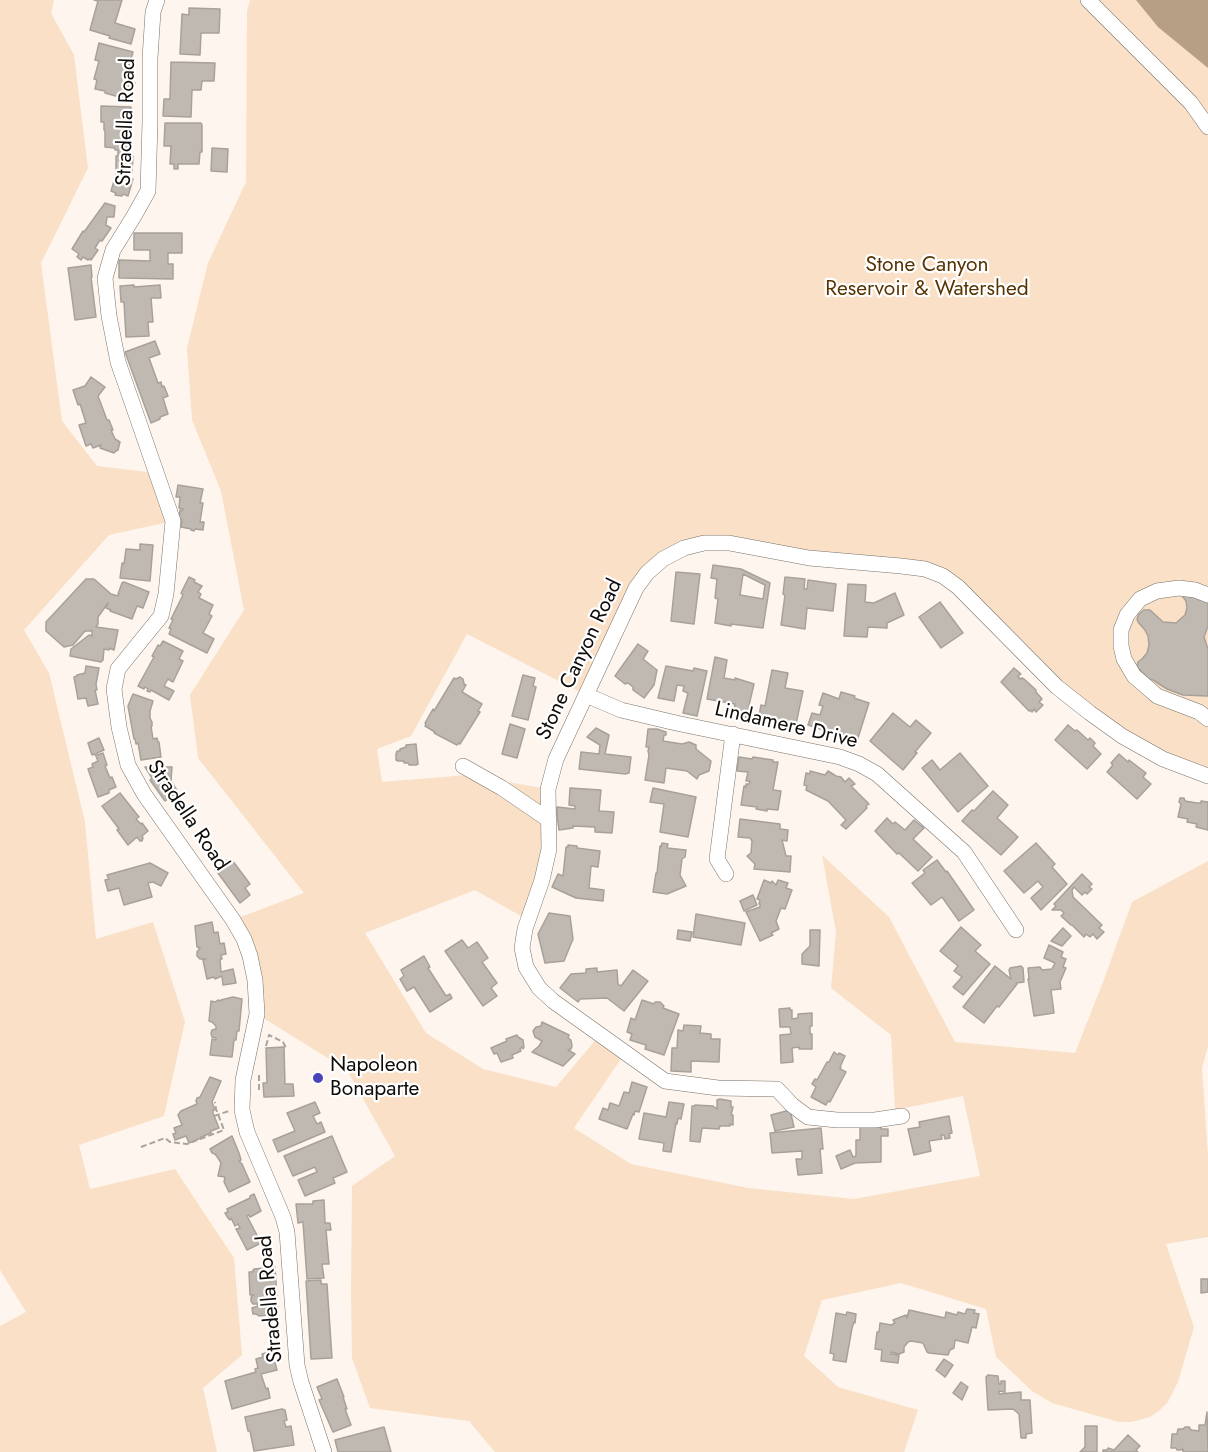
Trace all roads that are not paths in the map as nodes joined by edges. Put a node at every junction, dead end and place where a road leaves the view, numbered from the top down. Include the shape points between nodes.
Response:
1 (157, 0) edge
2 (1088, 0) edge
3 (1208, 127) edge
4 (1208, 595) edge
5 (586, 695) junction
6 (1208, 719) edge
7 (733, 734) junction
8 (463, 766) dead end
9 (1208, 776) edge
10 (549, 820) junction
11 (726, 874) dead end
12 (1016, 930) dead end
13 (902, 1116) dead end
14 (324, 1452) edge

1 - 14 street, Stradella Road via 150,58 148,191 113,250 105,278 118,362 173,521 161,616 118,669 114,689 128,765 144,794 233,920 250,956 257,1014 243,1080 242,1110 287,1232 297,1365
2 - 3 street via 1191,103
4 - 6 street via 1179,588 1157,591 1140,599 1126,615 1121,646 1134,676 1148,688
5 - 7 street, Lindamere Drive via 621,710
5 - 9 street, Stone Canyon Road via 636,588 647,573 684,548 729,543 809,558 925,569 943,576 1057,687 1090,713 1163,759
5 - 10 street, Stone Canyon Road via 556,759 548,789
7 - 11 street via 717,859
7 - 12 street, Lindamere Drive via 840,758 878,774 964,852
8 - 10 street
10 - 13 street, Stone Canyon Road via 549,849 522,948 526,967 539,988 553,1000 664,1081 718,1088 777,1089 808,1117 875,1120

